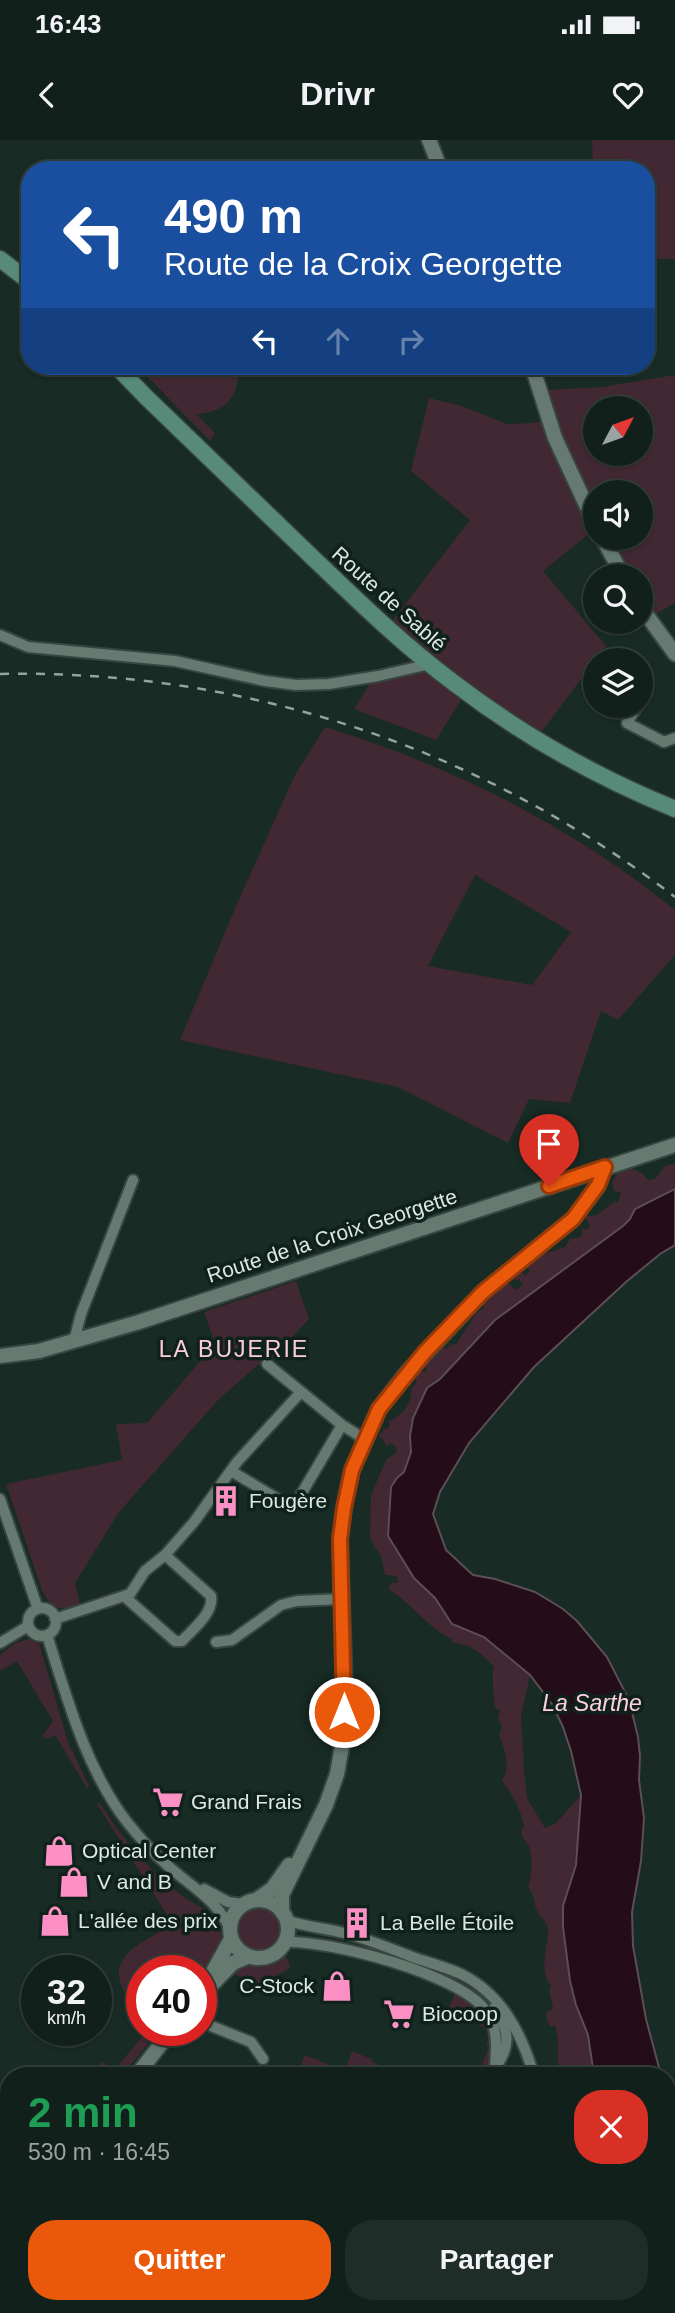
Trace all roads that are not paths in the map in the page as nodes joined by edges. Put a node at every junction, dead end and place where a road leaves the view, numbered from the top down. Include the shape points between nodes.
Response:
1 (429, 140) edge
2 (437, 161) edge
3 (0, 259) edge
4 (21, 275) edge
5 (125, 375) edge
6 (535, 375) edge
7 (583, 498) edge
8 (653, 624) edge
9 (0, 635) edge
10 (675, 654) edge
11 (430, 664) junction
12 (630, 718) edge
13 (675, 738) edge
14 (675, 809) edge
15 (675, 1145) edge
16 (605, 1167) junction
17 (133, 1180) dead end
18 (74, 1341) junction
19 (0, 1356) edge
20 (267, 1364) dead end
21 (301, 1392) junction
22 (342, 1425) junction
23 (366, 1440) junction
24 (231, 1471) junction
25 (0, 1499) edge
26 (165, 1555) junction
27 (125, 1597) junction
28 (341, 1599) junction
29 (38, 1609) junction
30 (55, 1619) junction
31 (28, 1626) junction
32 (47, 1635) junction
33 (216, 1642) dead end
34 (0, 1643) edge
35 (312, 1832) junction
36 (174, 1872) junction
37 (250, 1902) junction
38 (284, 1916) junction
39 (230, 1934) junction
40 (285, 1942) junction
41 (249, 1956) junction
42 (217, 1967) edge
43 (454, 1976) dead end
44 (217, 1980) edge
45 (217, 2028) edge
46 (159, 2046) edge
47 (263, 2059) dead end
48 (143, 2067) edge
49 (495, 2067) edge
50 (496, 2067) edge
51 (531, 2067) edge

1 - 2 street
3 - 4 main road
5 - 11 main road, Route de Sablé via 353,597
6 - 7 street via 555,438
8 - 10 street
9 - 11 street via 28,647 175,661 296,685 341,682
11 - 14 main road, Route de Sablé via 536,739
12 - 13 street via 627,723 664,742
15 - 16 street, Route de la Croix Georgette
16 - 18 street, Route de la Croix Georgette
16 - 23 street via 573,1219 483,1292 418,1359 379,1409
17 - 18 street
18 - 19 street, Route de la Croix Georgette
20 - 21 street
21 - 22 street
21 - 24 street
22 - 23 street
22 - 24 street via 293,1508
23 - 28 street via 352,1470 344,1508
24 - 26 street
25 - 29 street
26 - 27 street
26 - 27 street via 213,1601 182,1642 175,1641
27 - 30 street
28 - 33 street via 281,1605 233,1640
28 - 35 street via 344,1731 332,1789
29 - 30 street via 51,1611
29 - 31 street via 29,1617
30 - 32 street via 55,1628
31 - 32 street via 37,1635
31 - 34 street
32 - 36 street via 104,1788 142,1841
35 - 37 street via 272,1889
35 - 38 street via 282,1895
36 - 37 street via 234,1905
36 - 39 street via 217,1907
37 - 38 street via 270,1902
37 - 39 street via 233,1915
38 - 40 street
38 - 51 street via 302,1926 356,1937 446,1968 472,1981 492,1996 513,2022
39 - 41 street via 240,1951
39 - 42 street
40 - 41 street via 270,1956
40 - 49 street via 315,1942 353,1950 466,1993 492,2022 498,2045
41 - 44 street via 233,1963
43 - 50 street via 488,2001 505,2024 507,2046
45 - 47 street via 251,2042
46 - 48 street

